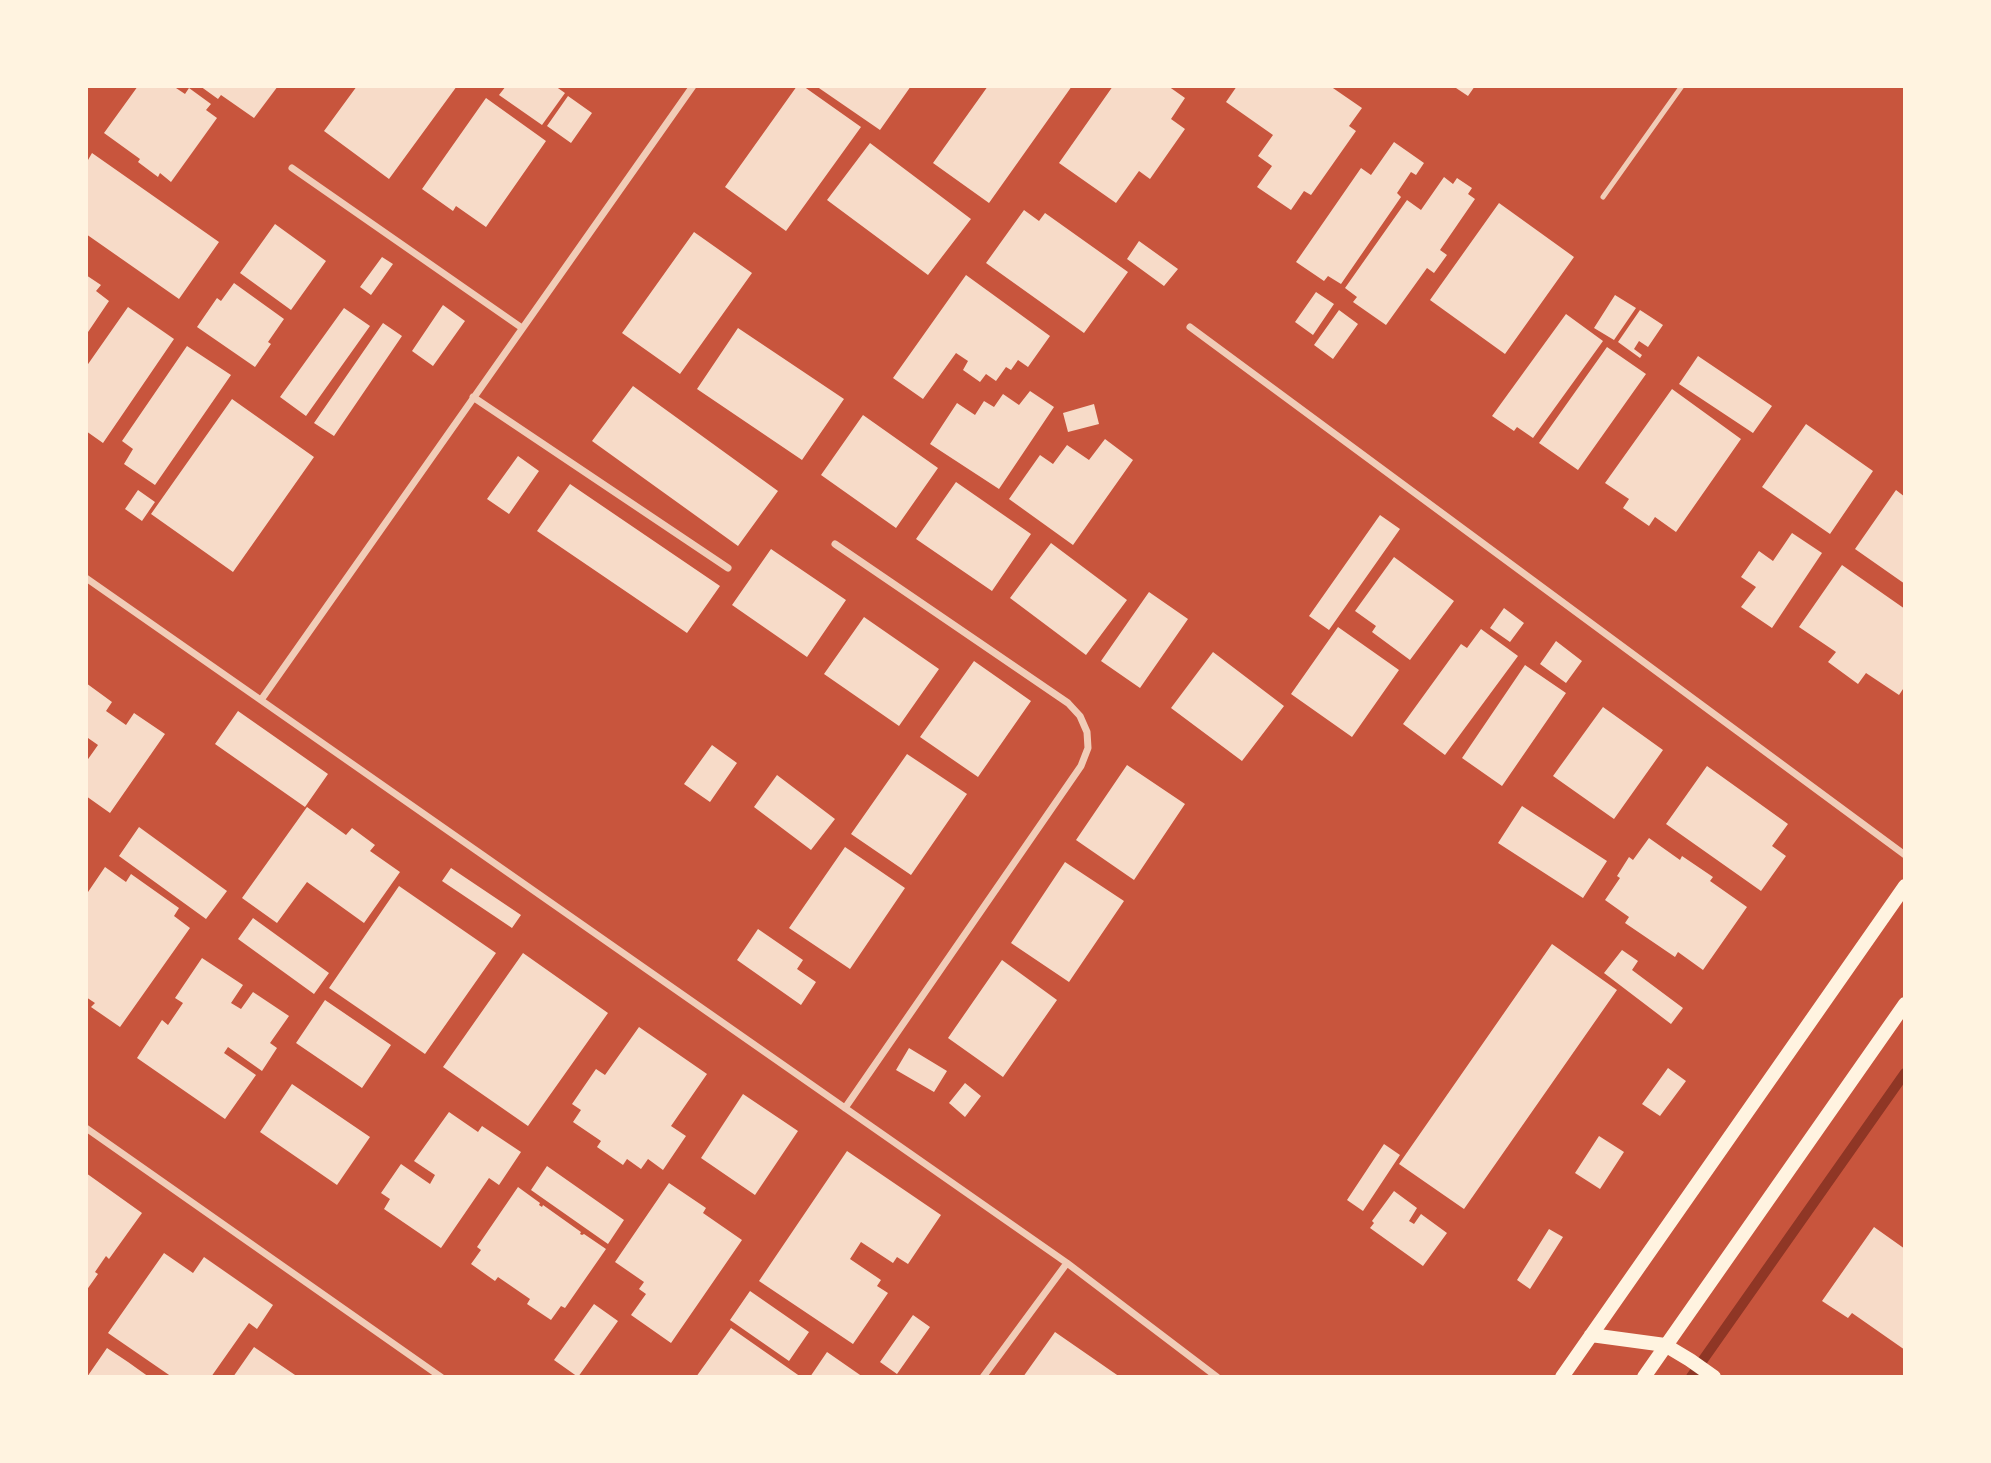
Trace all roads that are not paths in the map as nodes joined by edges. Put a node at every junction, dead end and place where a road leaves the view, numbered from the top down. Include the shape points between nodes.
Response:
1 (693, 86) edge
2 (1682, 86) edge
3 (292, 169) dead end
4 (1602, 197) dead end
5 (1189, 327) dead end
6 (522, 328) junction
7 (473, 397) junction
8 (835, 544) dead end
9 (728, 568) dead end
10 (86, 578) edge
11 (261, 700) junction
12 (1905, 855) edge
13 (1905, 886) edge
14 (1905, 1004) edge
15 (845, 1108) junction
16 (86, 1128) edge
17 (1066, 1263) junction
18 (1591, 1335) junction
19 (1665, 1345) junction
20 (1711, 1376) edge
21 (440, 1377) edge
22 (983, 1377) edge
23 (1217, 1377) edge
24 (1562, 1377) edge
25 (1644, 1377) edge

1 - 6 street
2 - 4 lane
3 - 6 street
5 - 12 street
6 - 7 street
7 - 9 street
7 - 11 street
8 - 15 street via 1068,703 1080,716 1088,748 1082,766
10 - 11 street
11 - 15 street
13 - 18 main road
14 - 19 main road
15 - 17 street
16 - 21 street
17 - 22 street
17 - 23 street
18 - 19 main road
18 - 24 main road
19 - 20 main road
19 - 25 main road

